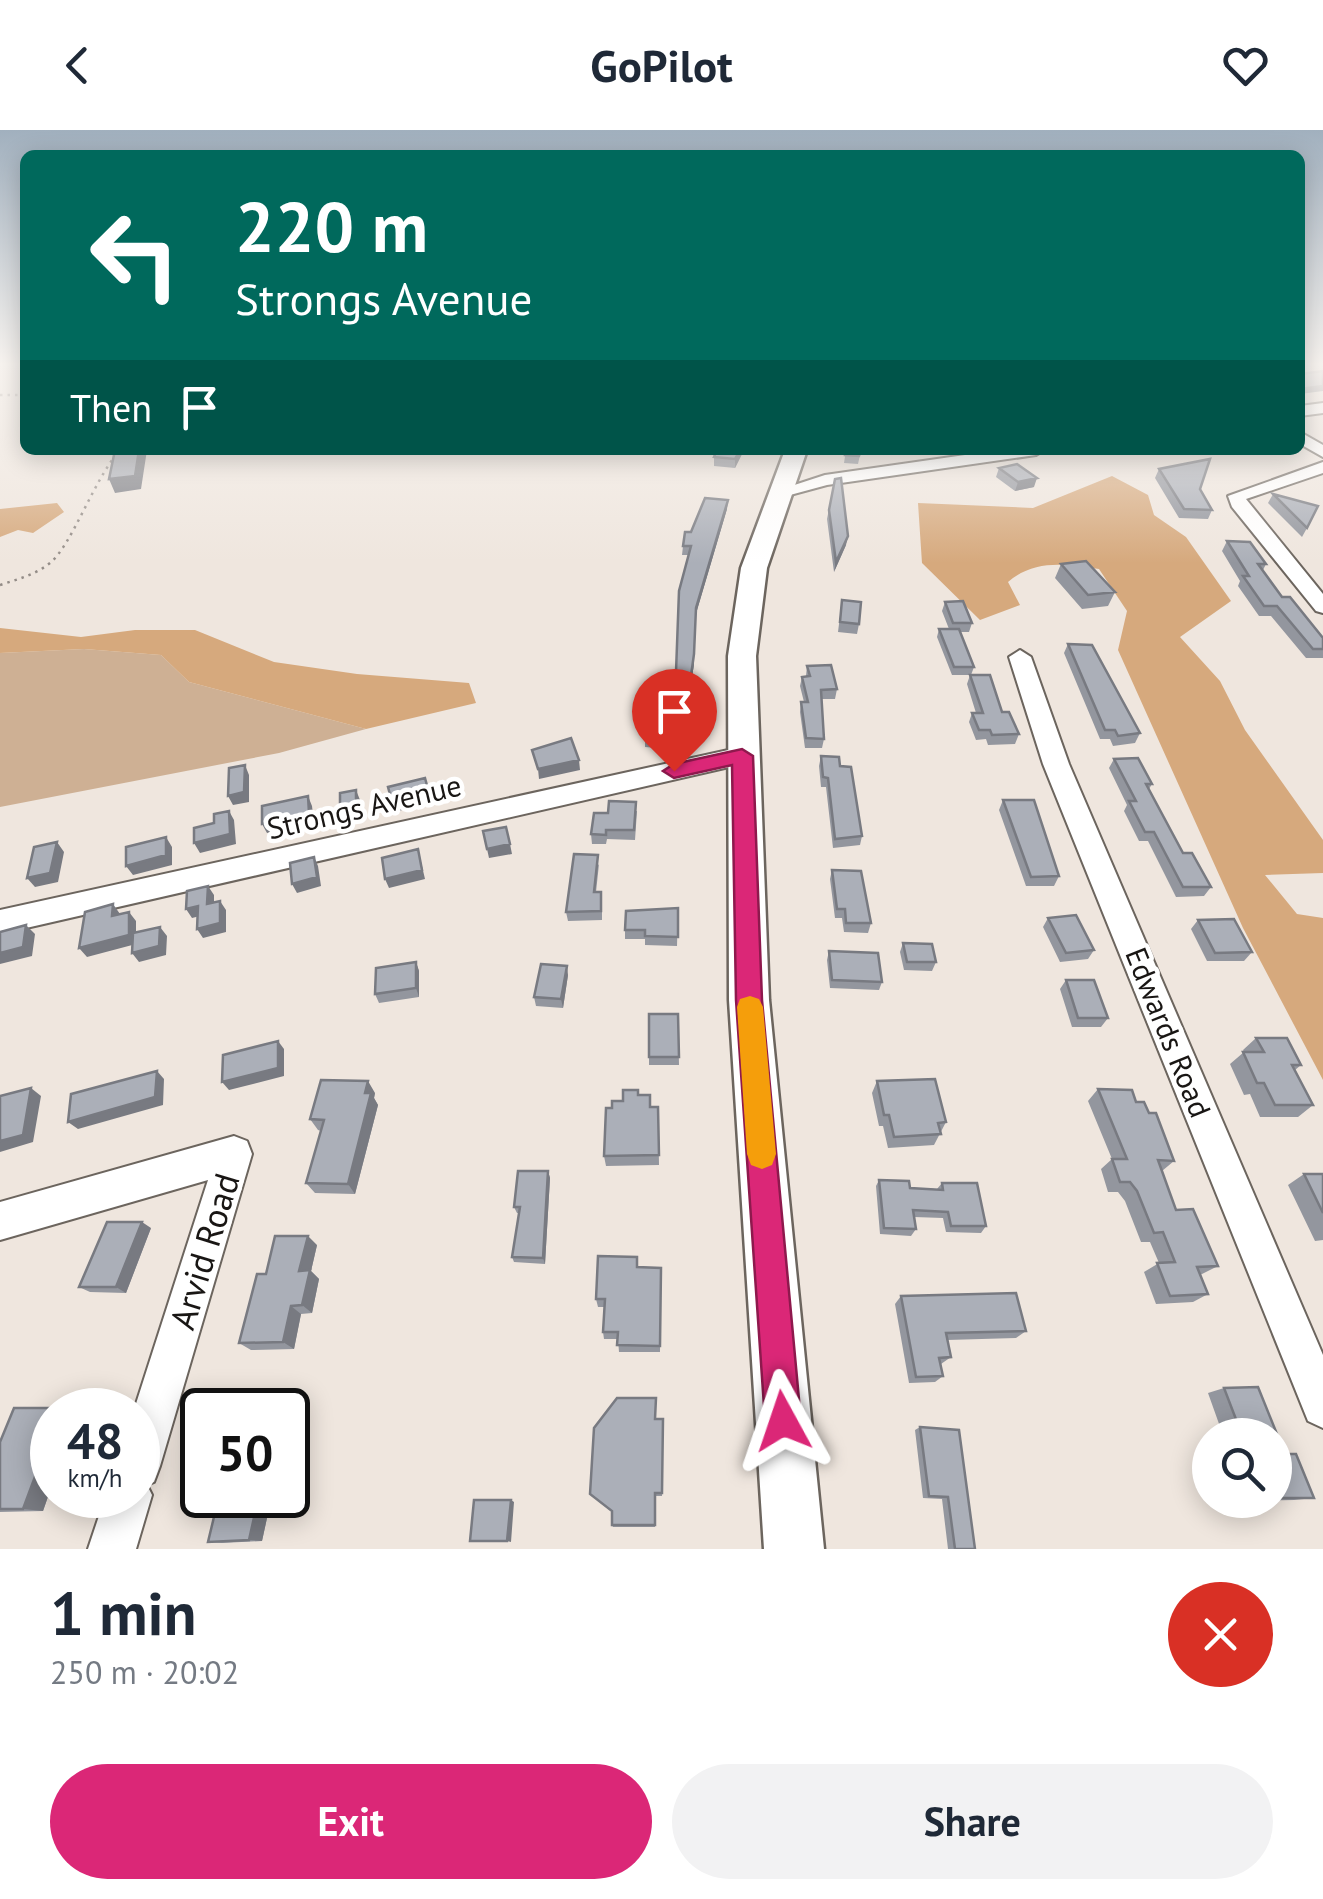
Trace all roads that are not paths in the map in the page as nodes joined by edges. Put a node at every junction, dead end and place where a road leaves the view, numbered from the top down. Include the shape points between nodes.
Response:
1 (984, 455) edge
2 (1323, 467) edge
3 (797, 473) edge
4 (1323, 606) edge
5 (1020, 657) dead end
6 (742, 756) junction
7 (0, 922) edge
8 (0, 1220) edge
9 (160, 1394) edge
10 (1323, 1406) edge
11 (122, 1518) edge
12 (112, 1549) edge
13 (794, 1549) edge

1 - 3 street
2 - 4 street via 1238,496
3 - 6 main road via 764,531 746,604
5 - 10 street, Edwards Road via 1056,764
6 - 7 street, Strongs Avenue
6 - 13 main road via 749,1000
8 - 9 street, Arvid Road via 234,1154
11 - 12 street

